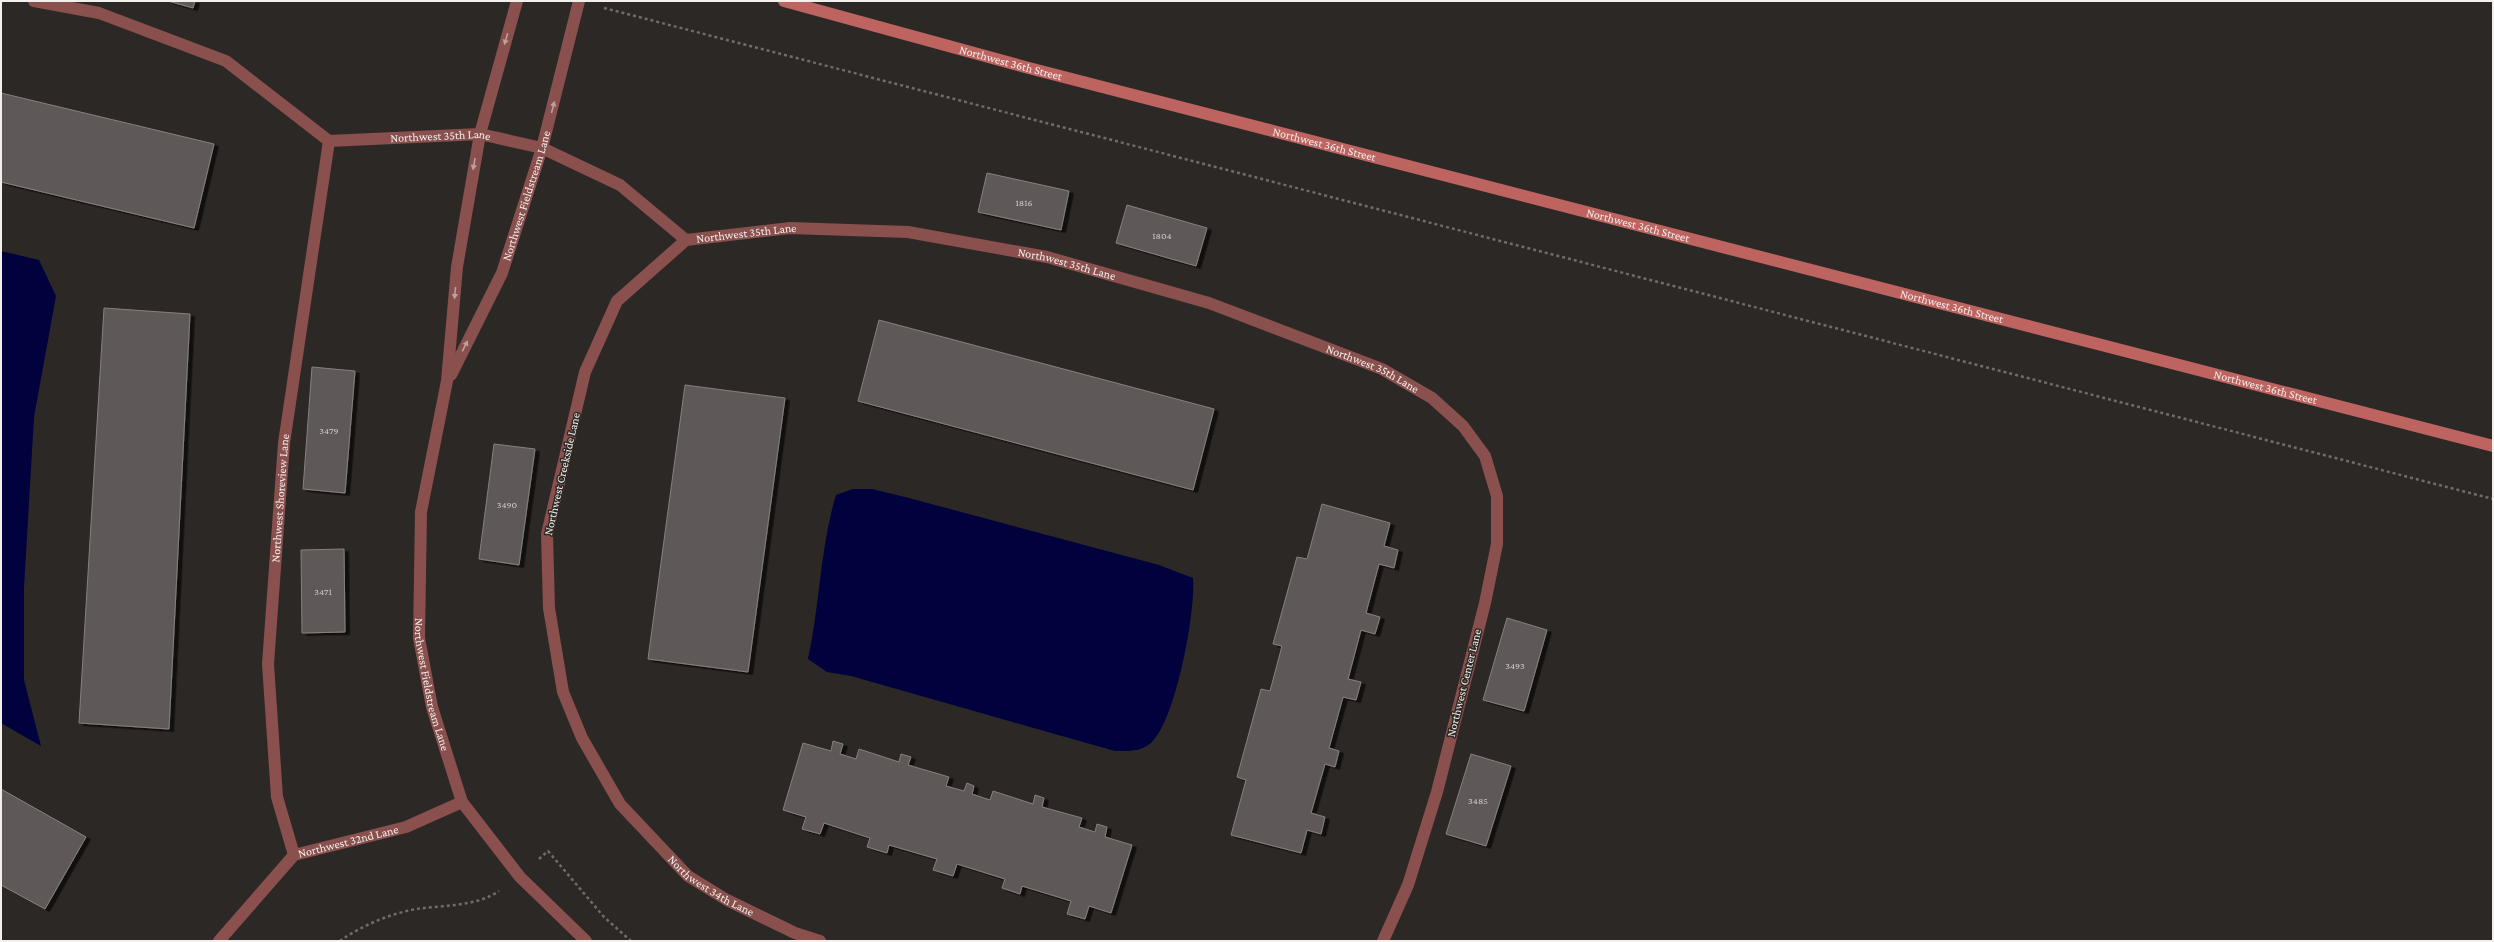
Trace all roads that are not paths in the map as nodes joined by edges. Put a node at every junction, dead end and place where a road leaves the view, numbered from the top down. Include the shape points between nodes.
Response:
1 (34, 1) edge
2 (517, 1) edge
3 (579, 1) edge
4 (784, 1) edge
5 (480, 134) junction
6 (329, 142) junction
7 (542, 148) junction
8 (686, 240) junction
9 (448, 381) junction
10 (1463, 426) joint
11 (2493, 446) edge
12 (462, 802) junction
13 (620, 804) joint
14 (294, 855) junction
15 (219, 941) edge
16 (586, 941) edge
17 (820, 941) edge
18 (1383, 941) edge

1 - 6 lane via 99,13 226,61
2 -> 5 lane, Northwest Fieldstream Lane
7 -> 3 lane, Northwest Fieldstream Lane
4 - 11 main road, Northwest 36th Street via 1026,67
5 - 6 lane, Northwest 35th Lane
5 - 7 lane, Northwest 35th Lane
5 -> 9 lane, Northwest Fieldstream Lane via 457,266
6 - 14 lane, Northwest Shoreview Lane via 284,443 268,664 277,797
7 - 8 lane, Northwest 35th Lane via 620,185
9 -> 7 lane, Northwest Fieldstream Lane via 502,273
8 - 10 lane, Northwest 35th Lane via 790,228 908,232 1047,257 1208,302 1382,369 1432,398
8 - 13 lane, Northwest Creekside Lane via 617,301 585,372 547,534 550,608 562,692 582,738
9 - 12 lane, Northwest Fieldstream Lane via 421,512 419,638 432,707
10 - 18 lane, Northwest Center Lane via 1485,456 1497,496 1497,544 1485,603 1437,792 1408,885
12 - 14 lane, Northwest 32nd Lane via 406,827
12 - 16 lane, Northwest Fieldstream Lane via 520,877
13 - 17 lane, Northwest 34th Lane via 688,876 727,900 795,933
14 - 15 lane, Northwest 32nd Lane

